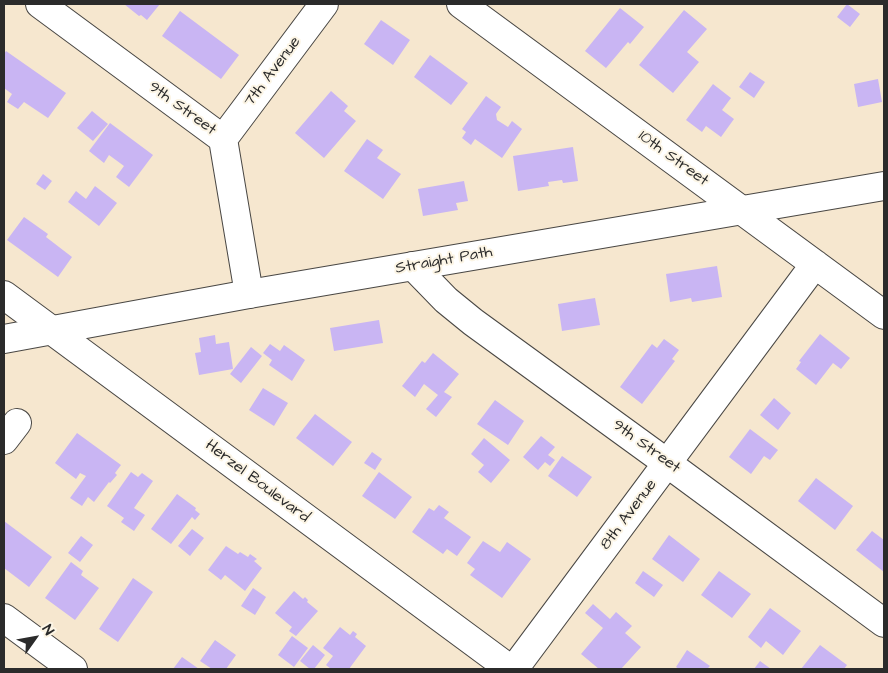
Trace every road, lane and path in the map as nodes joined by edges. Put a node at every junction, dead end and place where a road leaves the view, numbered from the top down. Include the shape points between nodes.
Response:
1 (40, 4) edge
2 (324, 4) edge
3 (461, 4) edge
4 (223, 140) junction
5 (884, 186) edge
6 (744, 210) junction
7 (815, 264) junction
8 (413, 266) junction
9 (249, 294) junction
10 (4, 295) edge
11 (884, 314) edge
12 (51, 330) junction
13 (4, 339) edge
14 (667, 462) junction
15 (4, 618) edge
16 (884, 623) edge
17 (73, 669) edge
18 (510, 669) edge
19 (514, 669) edge

1 - 4 street, 9th Street
2 - 4 street, 7th Avenue
3 - 6 street, 10th Street
4 - 9 street, 9th Street
5 - 6 street, Straight Path
6 - 7 street, 10th Street
6 - 8 street, Straight Path
7 - 11 street, 10th Street
7 - 14 street, 8th Avenue
8 - 9 street, Straight Path
8 - 14 street, 9th Street via 473,322
9 - 12 street, Straight Path
10 - 12 street, Herzel Boulevard
12 - 13 street, Straight Path
12 - 18 street, Herzel Boulevard
14 - 16 street, 9th Street
14 - 19 street, 8th Avenue
15 - 17 street

